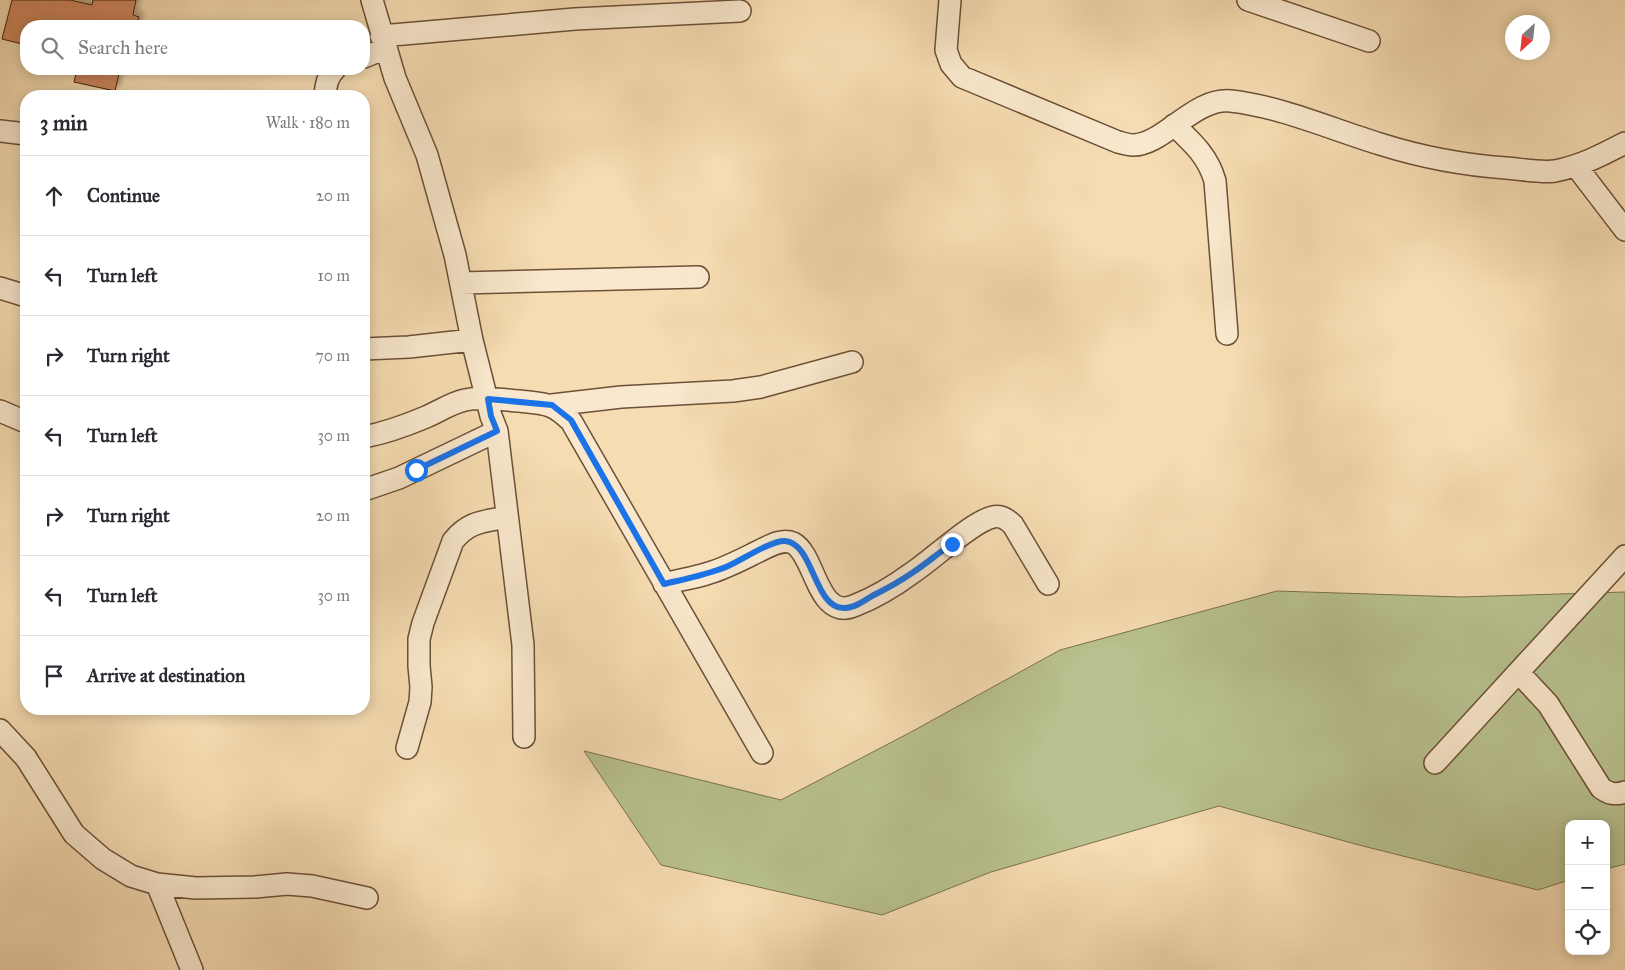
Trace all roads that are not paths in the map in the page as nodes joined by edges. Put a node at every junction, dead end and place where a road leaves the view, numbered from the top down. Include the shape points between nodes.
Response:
1 (372, 0) edge
2 (950, 0) edge
3 (1248, 0) edge
4 (740, 11) dead end
5 (1369, 41) dead end
6 (383, 42) junction
7 (370, 52) edge
8 (329, 75) edge
9 (326, 90) edge
10 (1174, 125) junction
11 (0, 131) edge
12 (20, 133) edge
13 (1625, 143) edge
14 (1576, 166) junction
15 (1625, 230) edge
16 (698, 277) dead end
17 (461, 283) junction
18 (0, 288) edge
19 (20, 294) edge
20 (1227, 334) dead end
21 (472, 340) junction
22 (370, 350) edge
23 (852, 362) dead end
24 (488, 399) junction
25 (552, 405) junction
26 (0, 411) edge
27 (20, 419) edge
28 (497, 431) junction
29 (370, 435) edge
30 (370, 488) edge
31 (507, 517) junction
32 (1625, 556) edge
33 (664, 584) junction
34 (1048, 584) dead end
35 (1519, 673) junction
36 (0, 730) edge
37 (524, 737) dead end
38 (407, 748) dead end
39 (762, 753) dead end
40 (1436, 763) dead end
41 (1625, 792) edge
42 (157, 884) junction
43 (367, 898) dead end
44 (192, 970) edge

1 - 6 street
2 - 10 street via 946,50 962,77 1118,142 1132,145 1150,140
3 - 5 street
4 - 6 street via 575,19
6 - 7 street
6 - 17 street via 427,155
8 - 9 street
10 - 14 street via 1208,104 1228,101 1255,105 1383,145 1466,165 1552,171
10 - 20 street via 1206,157 1212,168
11 - 12 street
13 - 14 street
14 - 15 street
16 - 17 street
17 - 21 street
18 - 19 street
21 - 22 street
21 - 24 street
23 - 25 street via 761,387
24 - 25 street
24 - 28 street
24 - 29 street via 467,399
25 - 33 street via 571,420
26 - 27 street
28 - 30 street via 399,478
28 - 31 street
31 - 37 street via 523,645
31 - 38 street via 470,525 453,541 419,639 422,687
32 - 35 street
33 - 34 street via 707,574 784,541 794,544 802,553 825,597 844,609 856,606 912,573 978,524 999,516 1013,525
33 - 39 street
35 - 40 street
35 - 41 street via 1548,704 1601,788 1608,793
36 - 42 street via 26,758 74,834 103,860 131,876
42 - 43 street via 196,888 287,884
42 - 44 street

